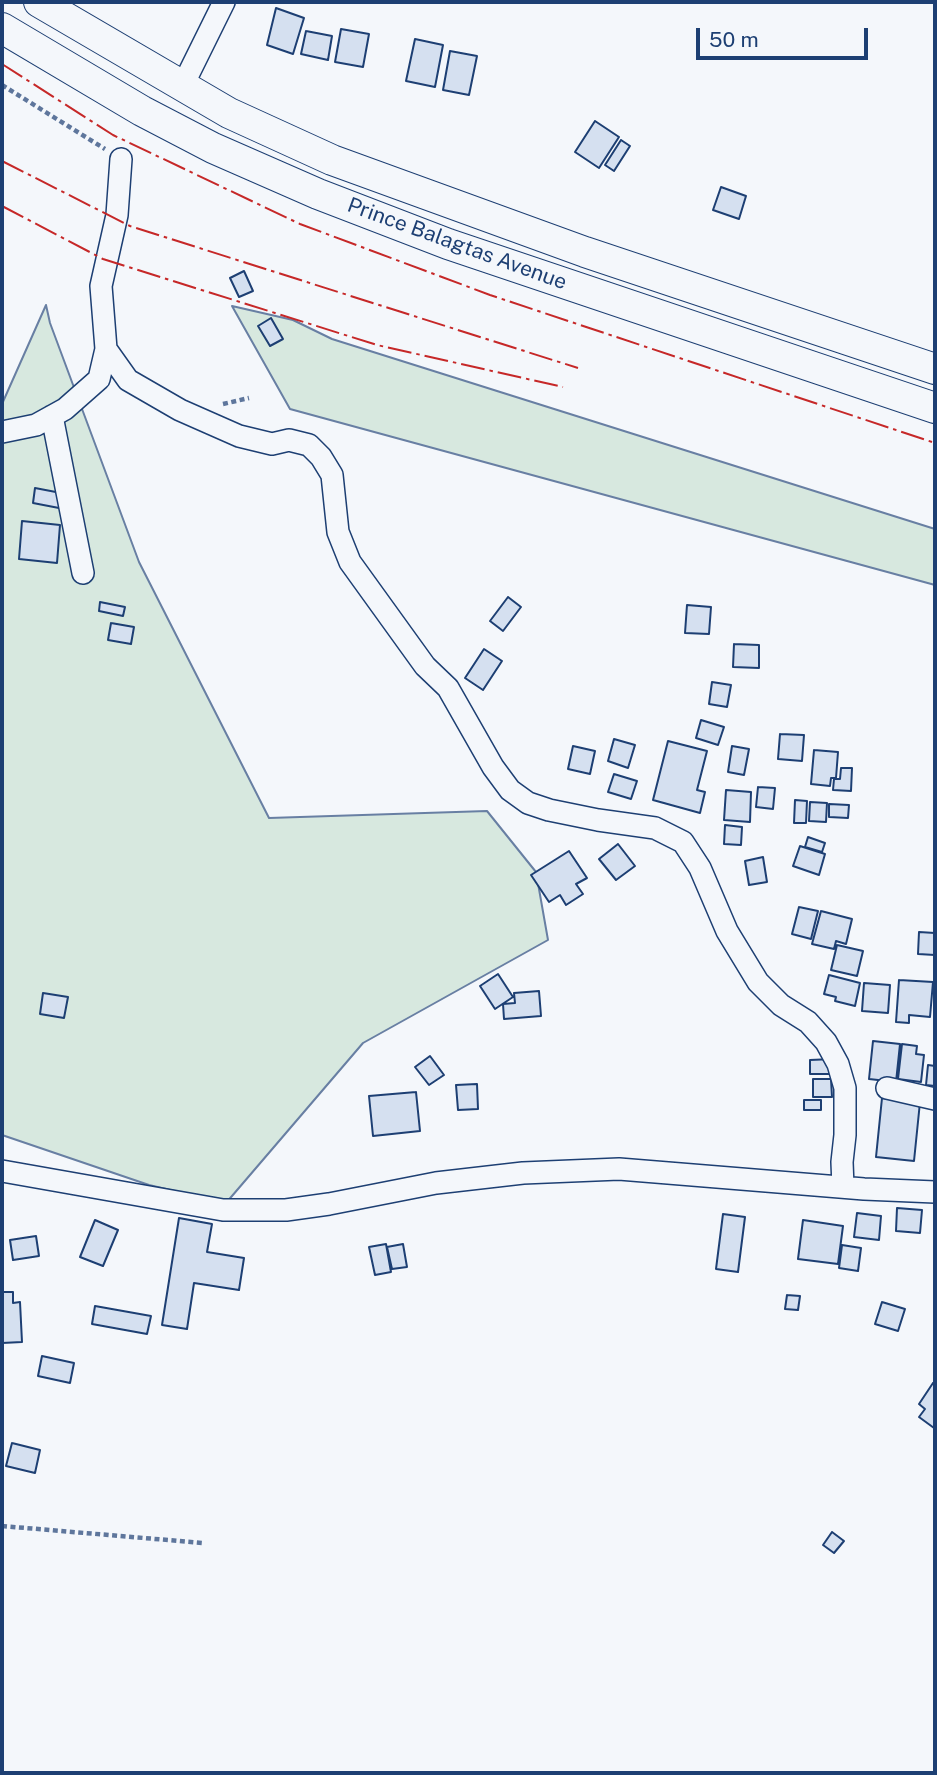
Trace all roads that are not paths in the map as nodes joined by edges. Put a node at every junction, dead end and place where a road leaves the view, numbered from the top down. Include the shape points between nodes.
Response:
1 (39, 2) edge
2 (223, 2) edge
3 (2, 28) edge
4 (182, 86) junction
5 (121, 159) road end
6 (106, 349) junction
7 (935, 369) edge
8 (935, 408) edge
9 (52, 416) junction
10 (2, 432) edge
11 (83, 573) dead end
12 (887, 1088) dead end
13 (935, 1099) edge
14 (8, 1172) edge
15 (843, 1187) junction
16 (2, 1192) edge
17 (935, 1192) edge

1 - 4 main road, Prince Balagtas Avenue
2 - 4 street
3 - 8 main road, Prince Balagtas Avenue via 142,111 318,194 448,244
4 - 7 main road, Prince Balagtas Avenue via 332,160 465,210
5 - 6 street via 117,215 101,286
6 - 9 street via 99,379
6 - 15 street via 128,380 180,410 239,436 272,444 289,440 309,444 321,457 332,475 338,532 350,562 425,666 449,688 510,790 549,810 655,828 683,842 758,982 808,1022 838,1064 845,1088
9 - 10 street via 36,425
9 - 11 street
12 - 13 street
14 - 15 street via 235,1210 286,1210 436,1183 523,1173 619,1169
14 - 16 street
15 - 17 street

